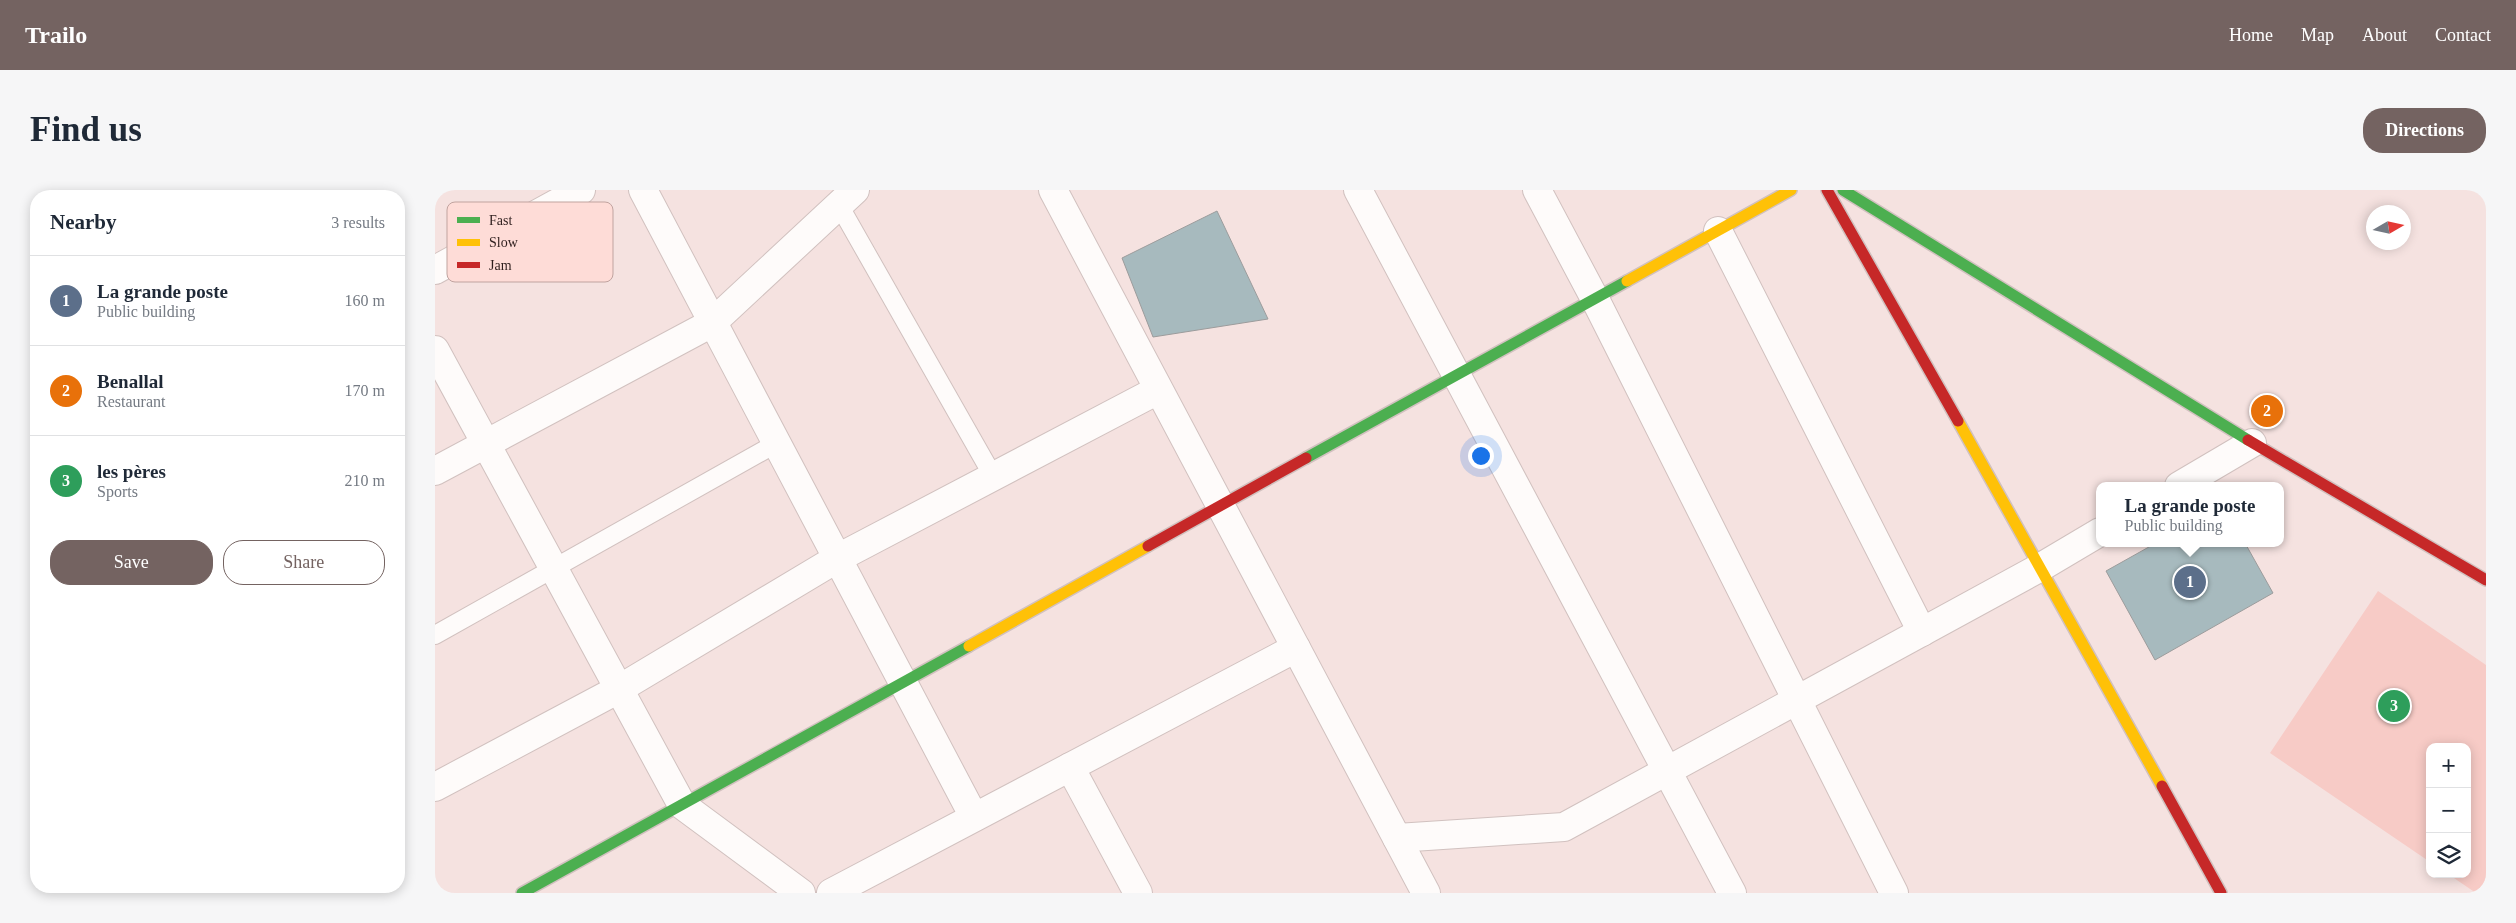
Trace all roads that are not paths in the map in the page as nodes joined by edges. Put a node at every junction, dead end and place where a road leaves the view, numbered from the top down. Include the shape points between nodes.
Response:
1 (581, 190) edge
2 (643, 190) edge
3 (1053, 190) edge
4 (1359, 190) edge
5 (1537, 190) edge
6 (1791, 190) edge
7 (1827, 190) edge
8 (1843, 190) edge
9 (847, 197) edge
10 (559, 202) edge
11 (1718, 231) junction
12 (447, 263) edge
13 (435, 270) edge
14 (1595, 299) junction
15 (712, 324) junction
16 (435, 350) edge
17 (1458, 375) junction
18 (1158, 390) junction
19 (777, 443) junction
20 (2252, 443) junction
21 (486, 444) junction
22 (435, 471) edge
23 (993, 476) junction
24 (2186, 482) edge
25 (1219, 507) junction
26 (2096, 534) edge
27 (838, 558) junction
28 (2041, 567) junction
29 (554, 569) junction
30 (2486, 580) edge
31 (1922, 632) junction
32 (435, 635) edge
33 (1295, 648) junction
34 (903, 682) junction
35 (619, 689) junction
36 (1796, 701) junction
37 (1070, 767) junction
38 (1666, 771) junction
39 (435, 787) edge
40 (682, 805) junction
41 (974, 817) junction
42 (1397, 838) junction
43 (522, 893) edge
44 (801, 893) edge
45 (831, 893) edge
46 (1138, 893) edge
47 (1426, 893) edge
48 (1732, 893) edge
49 (1894, 893) edge
50 (2221, 893) edge

1 - 10 street
2 - 15 street
3 - 18 street
4 - 17 street
5 - 14 street
6 - 11 street
7 - 28 street
8 - 20 street
9 - 15 street
9 - 23 lane
11 - 14 street
11 - 31 street
12 - 13 street
14 - 17 street
14 - 36 street
15 - 19 street
15 - 21 street
16 - 21 street
17 - 25 street
17 - 38 street
18 - 23 street
18 - 25 street
19 - 27 street
19 - 29 lane
20 - 24 street
20 - 30 street
21 - 22 street
21 - 29 street
23 - 27 street
25 - 33 street
25 - 34 street
26 - 28 street
27 - 34 street
27 - 35 street
28 - 31 street
28 - 50 street
29 - 32 lane
29 - 35 street
31 - 36 street
33 - 37 street
33 - 42 street
34 - 40 street
34 - 41 street
35 - 39 street
35 - 40 street
36 - 38 street
36 - 49 street
37 - 41 street
37 - 46 street
38 - 42 street via 1563,827
38 - 48 street
40 - 43 street
40 - 44 street
41 - 45 street
42 - 47 street

